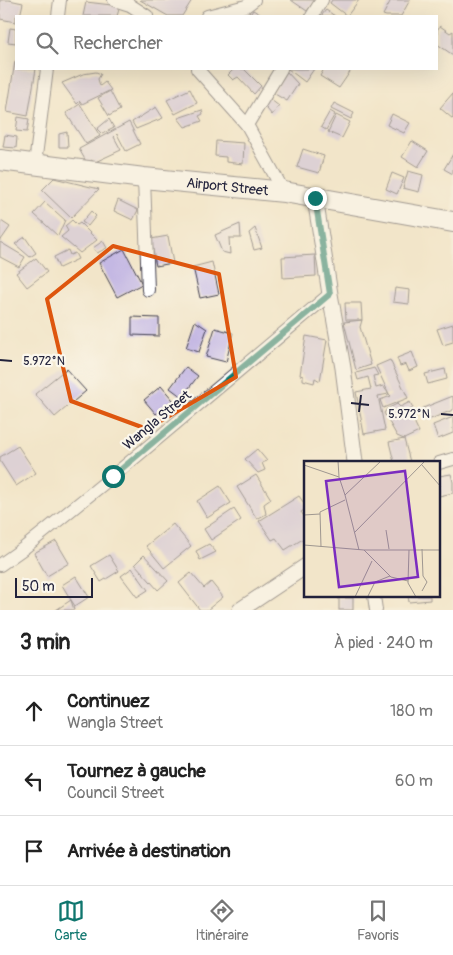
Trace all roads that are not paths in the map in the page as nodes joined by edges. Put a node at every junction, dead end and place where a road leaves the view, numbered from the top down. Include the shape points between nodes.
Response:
1 (60, 0) edge
2 (114, 0) edge
3 (254, 0) edge
4 (322, 0) edge
5 (58, 15) edge
6 (145, 15) edge
7 (211, 15) edge
8 (313, 15) edge
9 (47, 70) edge
10 (197, 70) edge
11 (279, 70) edge
12 (247, 125) junction
13 (0, 160) edge
14 (35, 164) junction
15 (144, 178) junction
16 (284, 192) junction
17 (315, 198) junction
18 (453, 222) edge
19 (148, 290) dead end
20 (330, 294) junction
21 (453, 458) edge
22 (355, 461) edge
23 (440, 463) edge
24 (0, 565) edge
25 (304, 567) edge
26 (240, 610) edge

1 - 5 street
2 - 6 street
3 - 7 street via 246,6
4 - 8 street
9 - 14 street
10 - 12 street
11 - 12 street
12 - 16 street
13 - 14 highway, Airport Street
14 - 15 highway, Airport Street
15 - 16 highway, Airport Street
15 - 19 street
16 - 17 highway, Airport Street
17 - 18 highway, Airport Street
17 - 20 street
20 - 22 street
20 - 24 street, Wangla Street via 113,476
21 - 23 street
25 - 26 street

